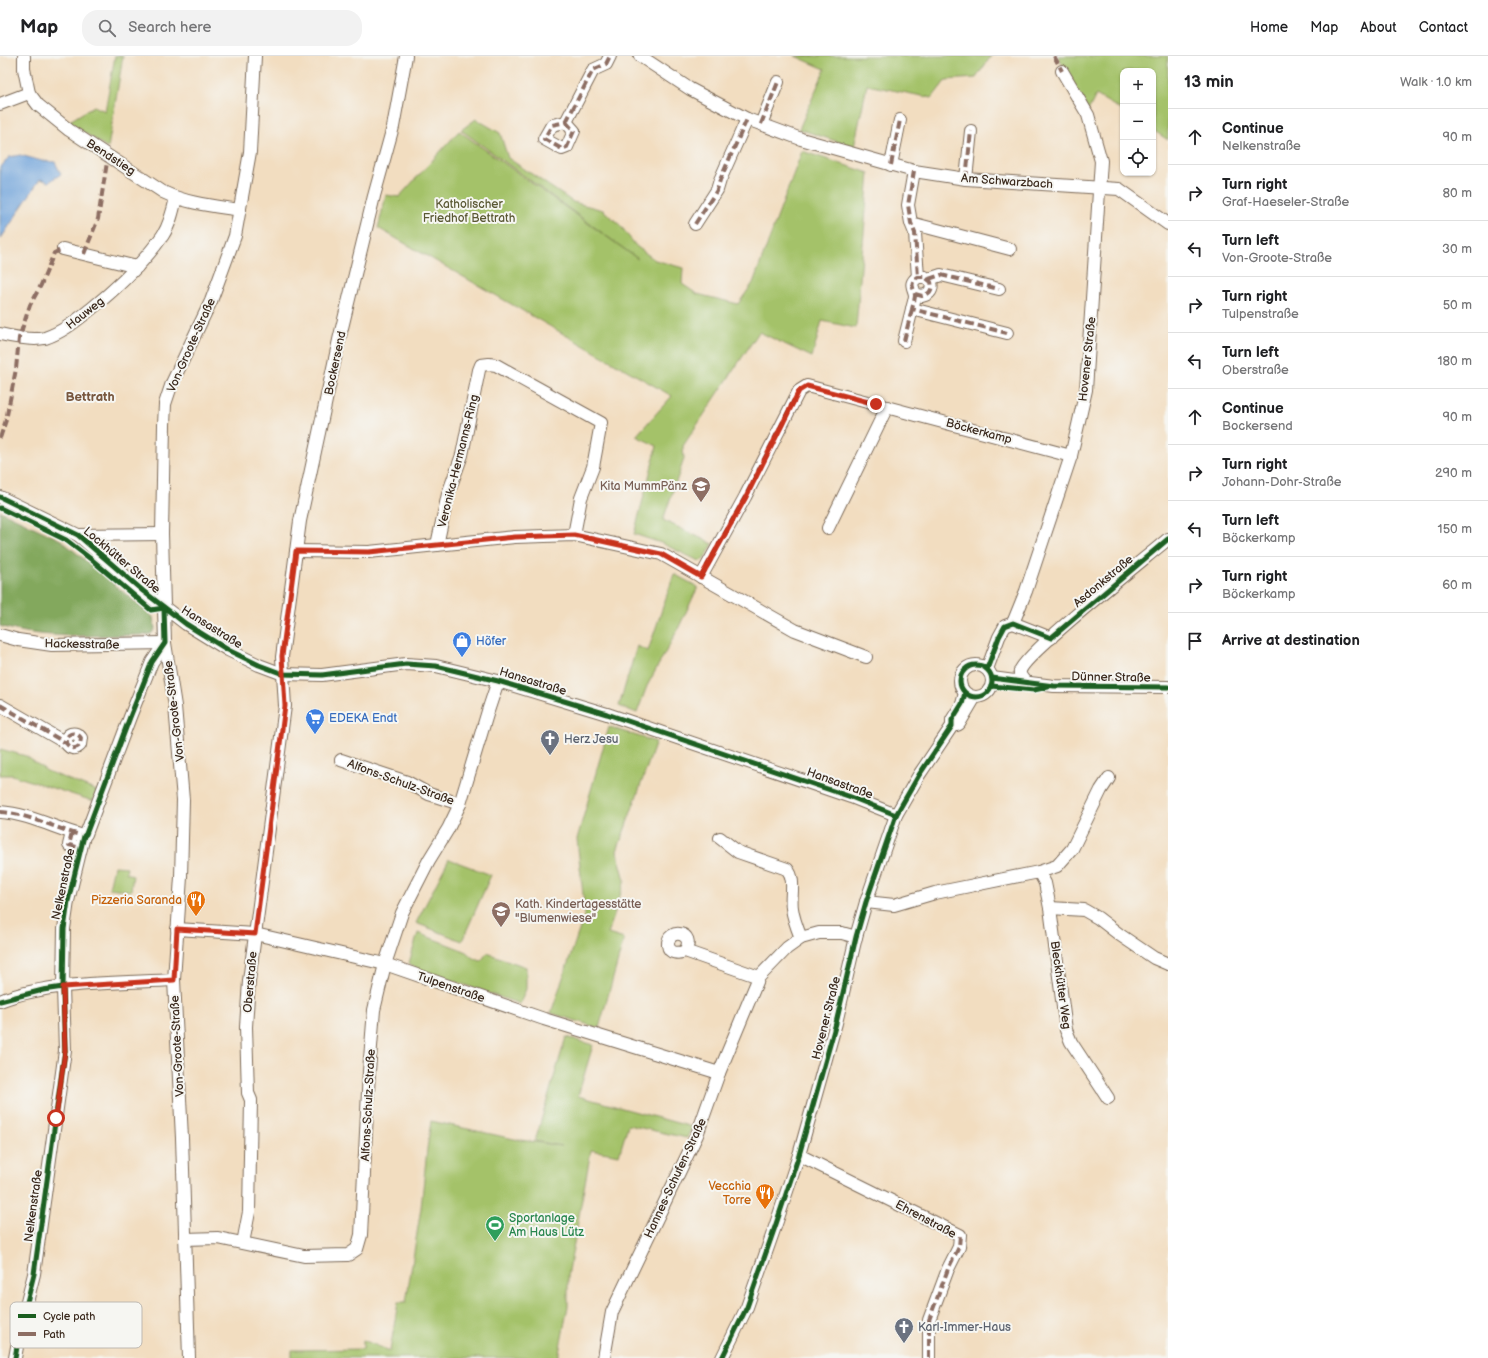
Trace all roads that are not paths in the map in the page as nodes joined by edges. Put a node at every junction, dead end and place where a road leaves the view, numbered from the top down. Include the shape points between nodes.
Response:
1 (24, 56) edge
2 (255, 56) edge
3 (406, 56) edge
4 (610, 56) edge
5 (640, 56) edge
6 (1062, 71) dead end
7 (778, 82) dead end
8 (29, 93) junction
9 (0, 104) edge
10 (747, 119) junction
11 (900, 120) dead end
12 (566, 122) dead end
13 (761, 124) junction
14 (971, 131) dead end
15 (891, 165) junction
16 (914, 171) junction
17 (966, 179) junction
18 (1101, 186) junction
19 (176, 198) junction
20 (240, 210) junction
21 (911, 223) junction
22 (695, 224) dead end
23 (1168, 224) edge
24 (1010, 249) dead end
25 (63, 250) dead end
26 (137, 267) junction
27 (923, 278) junction
28 (999, 289) dead end
29 (915, 294) junction
30 (912, 309) junction
31 (0, 334) edge
32 (1007, 334) dead end
33 (904, 341) dead end
34 (887, 407) junction
35 (1071, 456) junction
36 (0, 497) edge
37 (828, 528) dead end
38 (162, 534) junction
39 (78, 535) junction
40 (574, 535) junction
41 (1168, 540) edge
42 (437, 545) junction
43 (296, 551) junction
44 (701, 577) junction
45 (164, 608) junction
46 (1014, 623) junction
47 (0, 634) edge
48 (1051, 638) junction
49 (165, 643) junction
50 (866, 657) dead end
51 (283, 674) junction
52 (987, 674) junction
53 (498, 681) junction
54 (1025, 682) junction
55 (1054, 686) junction
56 (1168, 687) edge
57 (970, 695) junction
58 (0, 705) edge
59 (488, 709) joint
60 (66, 743) dead end
61 (341, 760) dead end
62 (1109, 778) dead end
63 (460, 804) junction
64 (0, 812) edge
65 (896, 815) junction
66 (72, 833) junction
67 (84, 836) junction
68 (720, 838) dead end
69 (81, 848) junction
70 (1039, 872) junction
71 (866, 902) junction
72 (1050, 908) junction
73 (177, 929) junction
74 (255, 934) junction
75 (856, 937) junction
76 (801, 938) junction
77 (685, 951) dead end
78 (385, 964) junction
79 (1168, 964) edge
80 (759, 977) junction
81 (174, 980) junction
82 (63, 987) junction
83 (0, 1000) edge
84 (719, 1073) junction
85 (1108, 1098) dead end
86 (799, 1155) junction
87 (185, 1239) junction
88 (243, 1243) junction
89 (27, 1302) edge
90 (17, 1348) edge
91 (15, 1358) edge
92 (189, 1358) edge
93 (604, 1358) edge
94 (722, 1358) edge
95 (928, 1358) edge

1 - 8 street, Bendstieg
2 - 20 street, Von-Groote-Straße via 250,152
3 - 43 street, Bockersend via 393,127 375,189 339,340 300,521
4 - 12 street via 606,64 593,70
5 - 10 street, Am Schwarzbach via 690,89
6 - 18 street, Hovener Straße via 1088,115 1101,161
7 - 13 street
8 - 9 street
8 - 19 street, Bendstieg via 38,105 69,130
10 - 13 street, Am Schwarzbach
10 - 22 street via 717,190
11 - 15 street
13 - 15 street, Am Schwarzbach via 801,139
14 - 17 street
15 - 16 street, Am Schwarzbach
16 - 17 street, Am Schwarzbach
16 - 21 street via 908,205
17 - 18 street, Am Schwarzbach
18 - 23 street, Am Schwarzbach via 1119,189
18 - 35 street, Hovener Straße via 1086,390
19 - 20 street, Bendstieg via 202,205
19 - 26 street, Hauweg via 164,234
20 - 38 street, Von-Groote-Straße via 236,236 211,301 172,383 165,404
21 - 24 street
21 - 27 street
25 - 26 street
26 - 31 street, Hauweg via 112,292 66,329 44,338 19,338
27 - 28 street via 941,275
27 - 29 street via 914,280 912,287
27 - 29 street via 932,286 929,293 922,296
29 - 30 street
30 - 32 street
30 - 33 street
34 - 35 street, Böckerkamp
34 - 37 street
34 - 44 street, Böckerkamp via 807,386 799,391 746,497
35 - 46 street, Hovener Straße
36 - 39 street, Lockhütter Straße
38 - 39 street, Lockhütter Straße
38 - 45 street, Von-Groote-Straße
39 - 45 street, Lockhütter Straße
40 - 42 street via 515,537
40 - 42 street, Veronika-Hermanns-Ring via 581,498 593,467 601,423 496,365 488,364 481,365 479,370 462,455 448,494
40 - 44 street via 661,554
41 - 48 street, Asdonkstraße
42 - 43 street via 369,552
43 - 51 street, Bockersend via 282,656
44 - 50 street via 795,630
45 - 49 street, Von-Groote-Straße
45 - 51 street, Hansastraße via 228,650
46 - 48 street
46 - 52 street via 1005,626 999,637
47 - 49 street, Hackesstraße via 18,640 52,645
48 - 54 street, Asdonkstraße via 1020,670
49 - 67 street, Nelkenstraße via 152,662
49 - 73 street, Von-Groote-Straße via 175,706 183,800
51 - 53 street, Hansastraße via 322,675 406,664 436,666
51 - 74 street, Oberstraße via 285,706
52 - 54 street, Dünner Straße
52 - 55 street, Dünner Straße via 1034,690
52 - 57 street via 988,692 982,696
52 - 57 street, Dünner Straße via 972,665 962,672 962,689
53 - 59 street, Hansastraße
53 - 65 street, Hansastraße via 607,714 851,797
54 - 55 street, Dünner Straße
55 - 56 street, Dünner Straße
57 - 65 street, Hovener Straße via 959,724 952,726 923,768
58 - 60 street
59 - 63 street, Alfons-Schulz-Straße
61 - 63 street, Alfons-Schulz-Straße via 407,782 429,794
62 - 70 street via 1072,849 1057,866
63 - 78 street, Alfons-Schulz-Straße via 402,913
64 - 66 street via 35,818
65 - 71 street, Hovener Straße
66 - 67 street
66 - 69 street, Nelkenstraße via 69,845
67 - 69 street, Nelkenstraße
68 - 76 street via 738,852 787,869 792,885 792,907
69 - 82 street, Nelkenstraße via 64,928
70 - 71 street via 935,893 894,905
70 - 72 street, Bleckhütter Weg via 1045,883
71 - 75 street, Hovener Straße
72 - 79 street via 1084,910 1154,958
72 - 85 street, Bleckhütter Weg via 1066,1030 1071,1042
73 - 74 street, Tulpenstraße
73 - 81 street, Von-Groote-Straße
74 - 78 street, Tulpenstraße
74 - 88 street, Oberstraße via 246,1027 250,1116 248,1212
75 - 76 street, Hannes-Schufen-Straße via 842,933 819,933
75 - 86 street, Hovener Straße via 836,1023
76 - 80 street, Hannes-Schufen-Straße via 787,948
77 - 80 street
78 - 84 street, Tulpenstraße via 544,1019
78 - 88 street, Alfons-Schulz-Straße via 374,1010 361,1235 357,1249 348,1255 304,1256
80 - 84 street, Hannes-Schufen-Straße
81 - 82 street
81 - 87 street, Von-Groote-Straße
82 - 83 street
82 - 89 street, Nelkenstraße via 65,1051 34,1274
84 - 93 street, Hannes-Schufen-Straße via 697,1135 612,1312
86 - 94 street, Hovener Straße via 747,1307
86 - 95 street, Ehrenstraße via 960,1235 959,1247 928,1320
87 - 88 street, Alfons-Schulz-Straße via 218,1238
87 - 92 street, Von-Groote-Straße
90 - 91 street, Nelkenstraße

